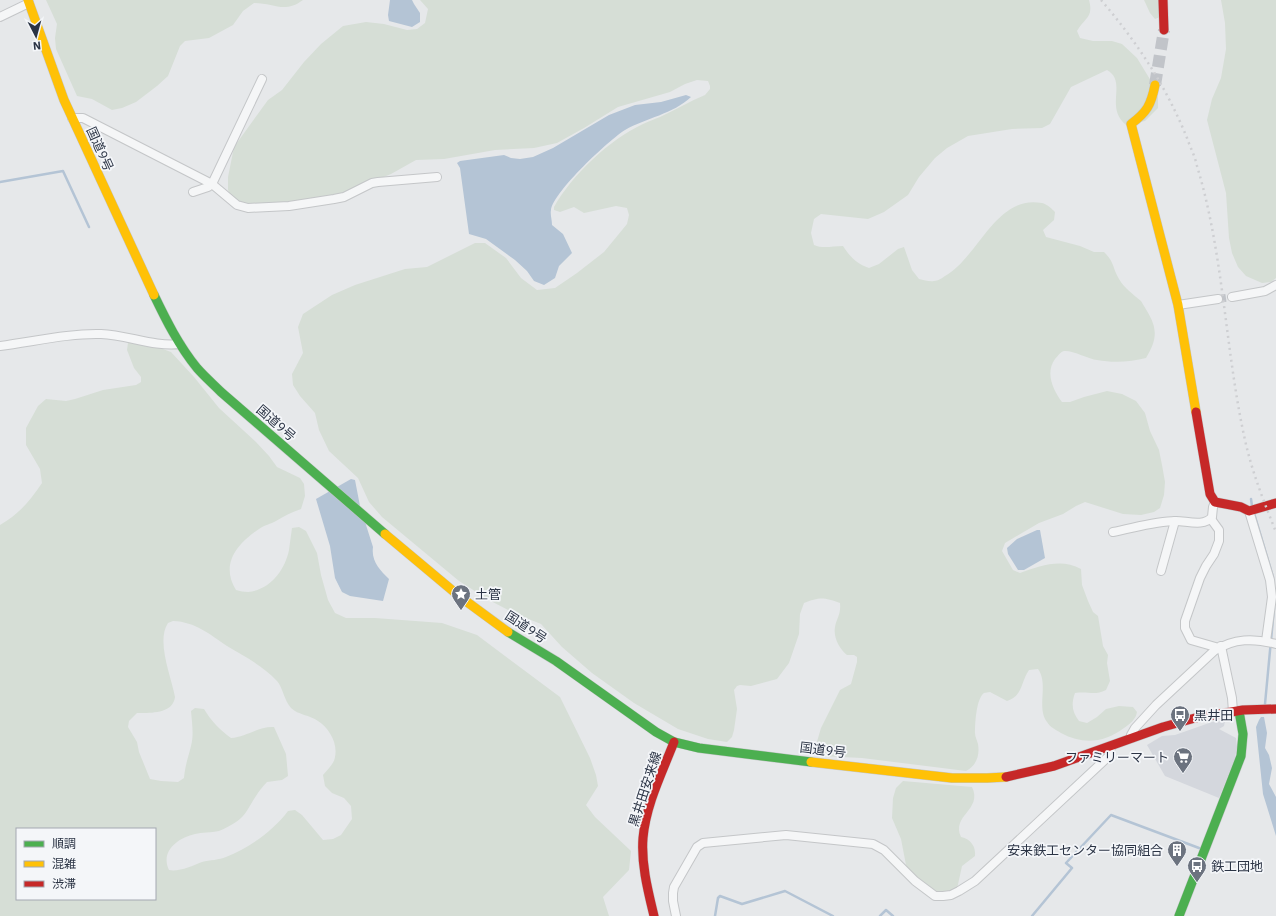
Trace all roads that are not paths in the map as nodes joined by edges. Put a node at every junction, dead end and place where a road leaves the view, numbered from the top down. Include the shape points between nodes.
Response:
1 (1163, 0) edge
2 (29, 1) edge
3 (0, 17) edge
4 (1164, 30) tunnel mouth
5 (262, 79) dead end
6 (1155, 85) tunnel mouth
7 (72, 118) junction
8 (437, 177) dead end
9 (212, 184) junction
10 (193, 192) dead end
11 (1276, 285) edge
12 (1232, 297) tunnel mouth
13 (1218, 299) tunnel mouth
14 (1178, 305) junction
15 (180, 344) junction
16 (0, 346) edge
17 (1215, 502) junction
18 (1276, 503) edge
19 (1249, 512) junction
20 (1211, 519) junction
21 (1175, 521) junction
22 (1113, 532) dead end
23 (1161, 571) dead end
24 (1271, 643) edge
25 (1220, 647) junction
26 (1276, 709) edge
27 (1236, 711) junction
28 (1132, 738) junction
29 (674, 742) junction
30 (1111, 747) junction
31 (654, 916) edge
32 (676, 916) edge
33 (1180, 916) edge

1 - 4 main road
2 - 3 street
2 - 7 main road, 国道9号
5 - 9 street
6 - 14 main road via 1152,102 1146,114 1132,124
7 - 9 street via 82,118
7 - 15 main road, 国道9号 via 163,314
8 - 9 street via 372,183 356,192 334,199 256,209 237,205
9 - 10 street
11 - 12 street via 1265,291
13 - 14 street
14 - 17 main road via 1210,494
15 - 16 street via 166,345 99,334
15 - 29 main road, 国道9号 via 197,368 221,392 459,596 510,634
17 - 19 main road via 1241,507
17 - 20 street
18 - 19 main road
19 - 24 street via 1270,580
20 - 21 street via 1201,522
20 - 25 street via 1219,530 1219,541 1200,578 1185,621 1185,628 1191,640
21 - 22 street
21 - 23 street
24 - 25 street via 1253,639
25 - 27 street
25 - 28 street via 1156,705 1135,728
26 - 27 main road, 国道9号
27 - 28 main road, 国道9号 via 1171,725
27 - 33 main road via 1243,734 1241,756
28 - 30 main road, 国道9号
29 - 30 main road, 国道9号 via 728,752 917,774 987,778 1038,771
29 - 31 main road, 黒井田安来線 via 646,819 643,837 643,860
30 - 32 street via 1109,756 975,881 955,893 943,896 931,894 877,845 786,835 772,836 703,843 697,847 672,893

